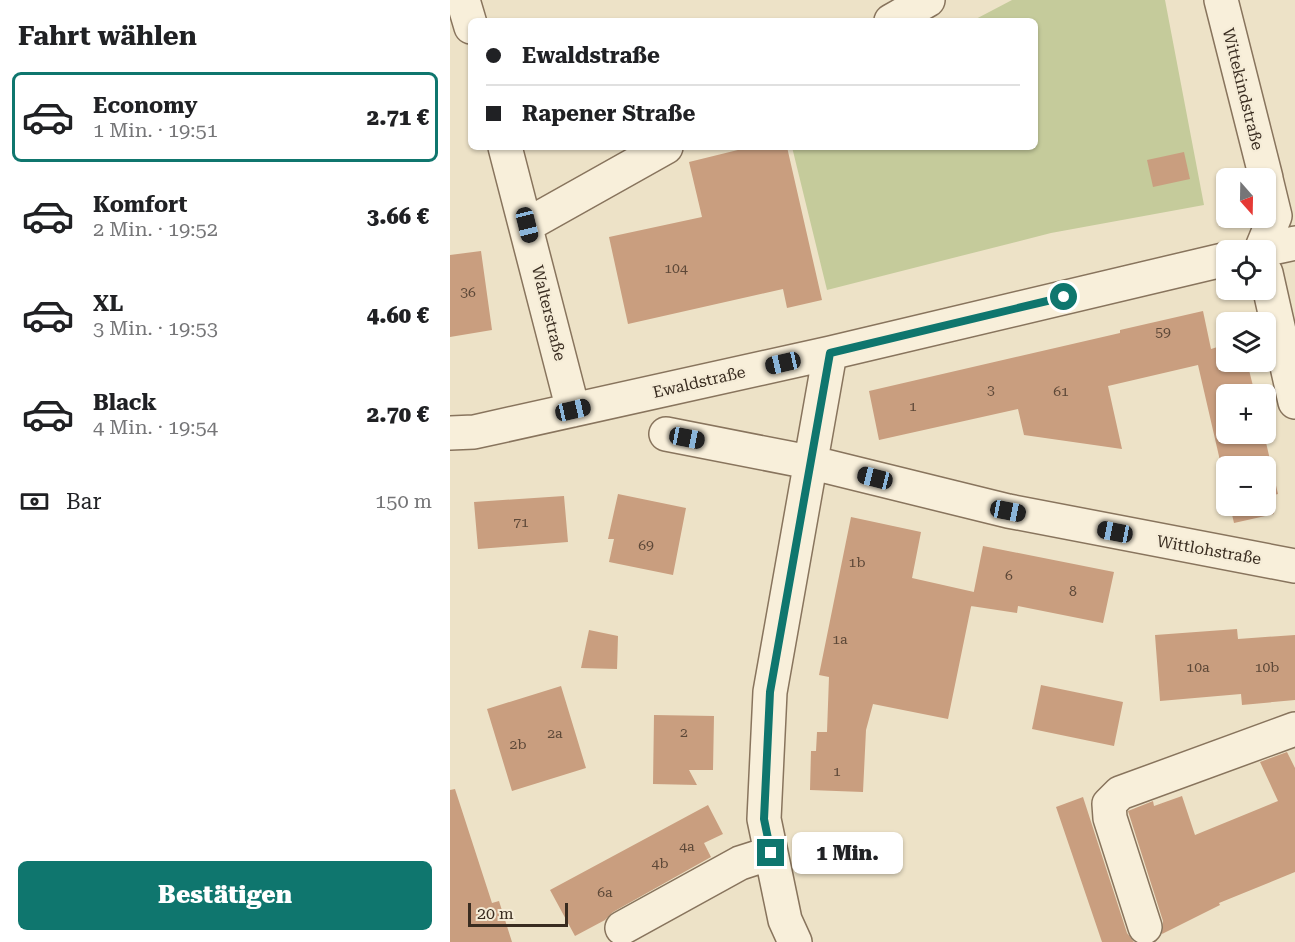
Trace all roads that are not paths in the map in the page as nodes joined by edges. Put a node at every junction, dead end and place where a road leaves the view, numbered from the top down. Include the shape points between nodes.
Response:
1 (463, 0) edge
2 (928, 0) edge
3 (1221, 0) edge
4 (468, 18) edge
5 (896, 18) edge
6 (506, 150) edge
7 (661, 150) edge
8 (1263, 168) edge
9 (527, 225) junction
10 (1295, 243) edge
11 (1276, 247) edge
12 (1216, 262) edge
13 (1272, 300) edge
14 (830, 353) junction
15 (1295, 402) edge
16 (573, 410) junction
17 (450, 434) edge
18 (666, 434) dead end
19 (809, 462) junction
20 (1295, 566) edge
21 (1295, 729) edge
22 (771, 853) junction
23 (1145, 927) dead end
24 (622, 928) dead end
25 (795, 942) edge

1 - 4 street
2 - 5 street
3 - 8 street, Wittekindstraße
6 - 9 street, Walterstraße
7 - 9 street
9 - 16 street, Walterstraße
10 - 11 street
12 - 14 street, Ewaldstraße
13 - 15 street
14 - 16 street, Ewaldstraße
14 - 19 street
16 - 17 street, Ewaldstraße
18 - 19 street, Wittlohstraße
19 - 20 street, Wittlohstraße via 1008,511
19 - 22 street via 801,529 770,692 764,819
21 - 23 street via 1120,793 1109,804
22 - 24 street via 740,863
22 - 25 street via 785,920

